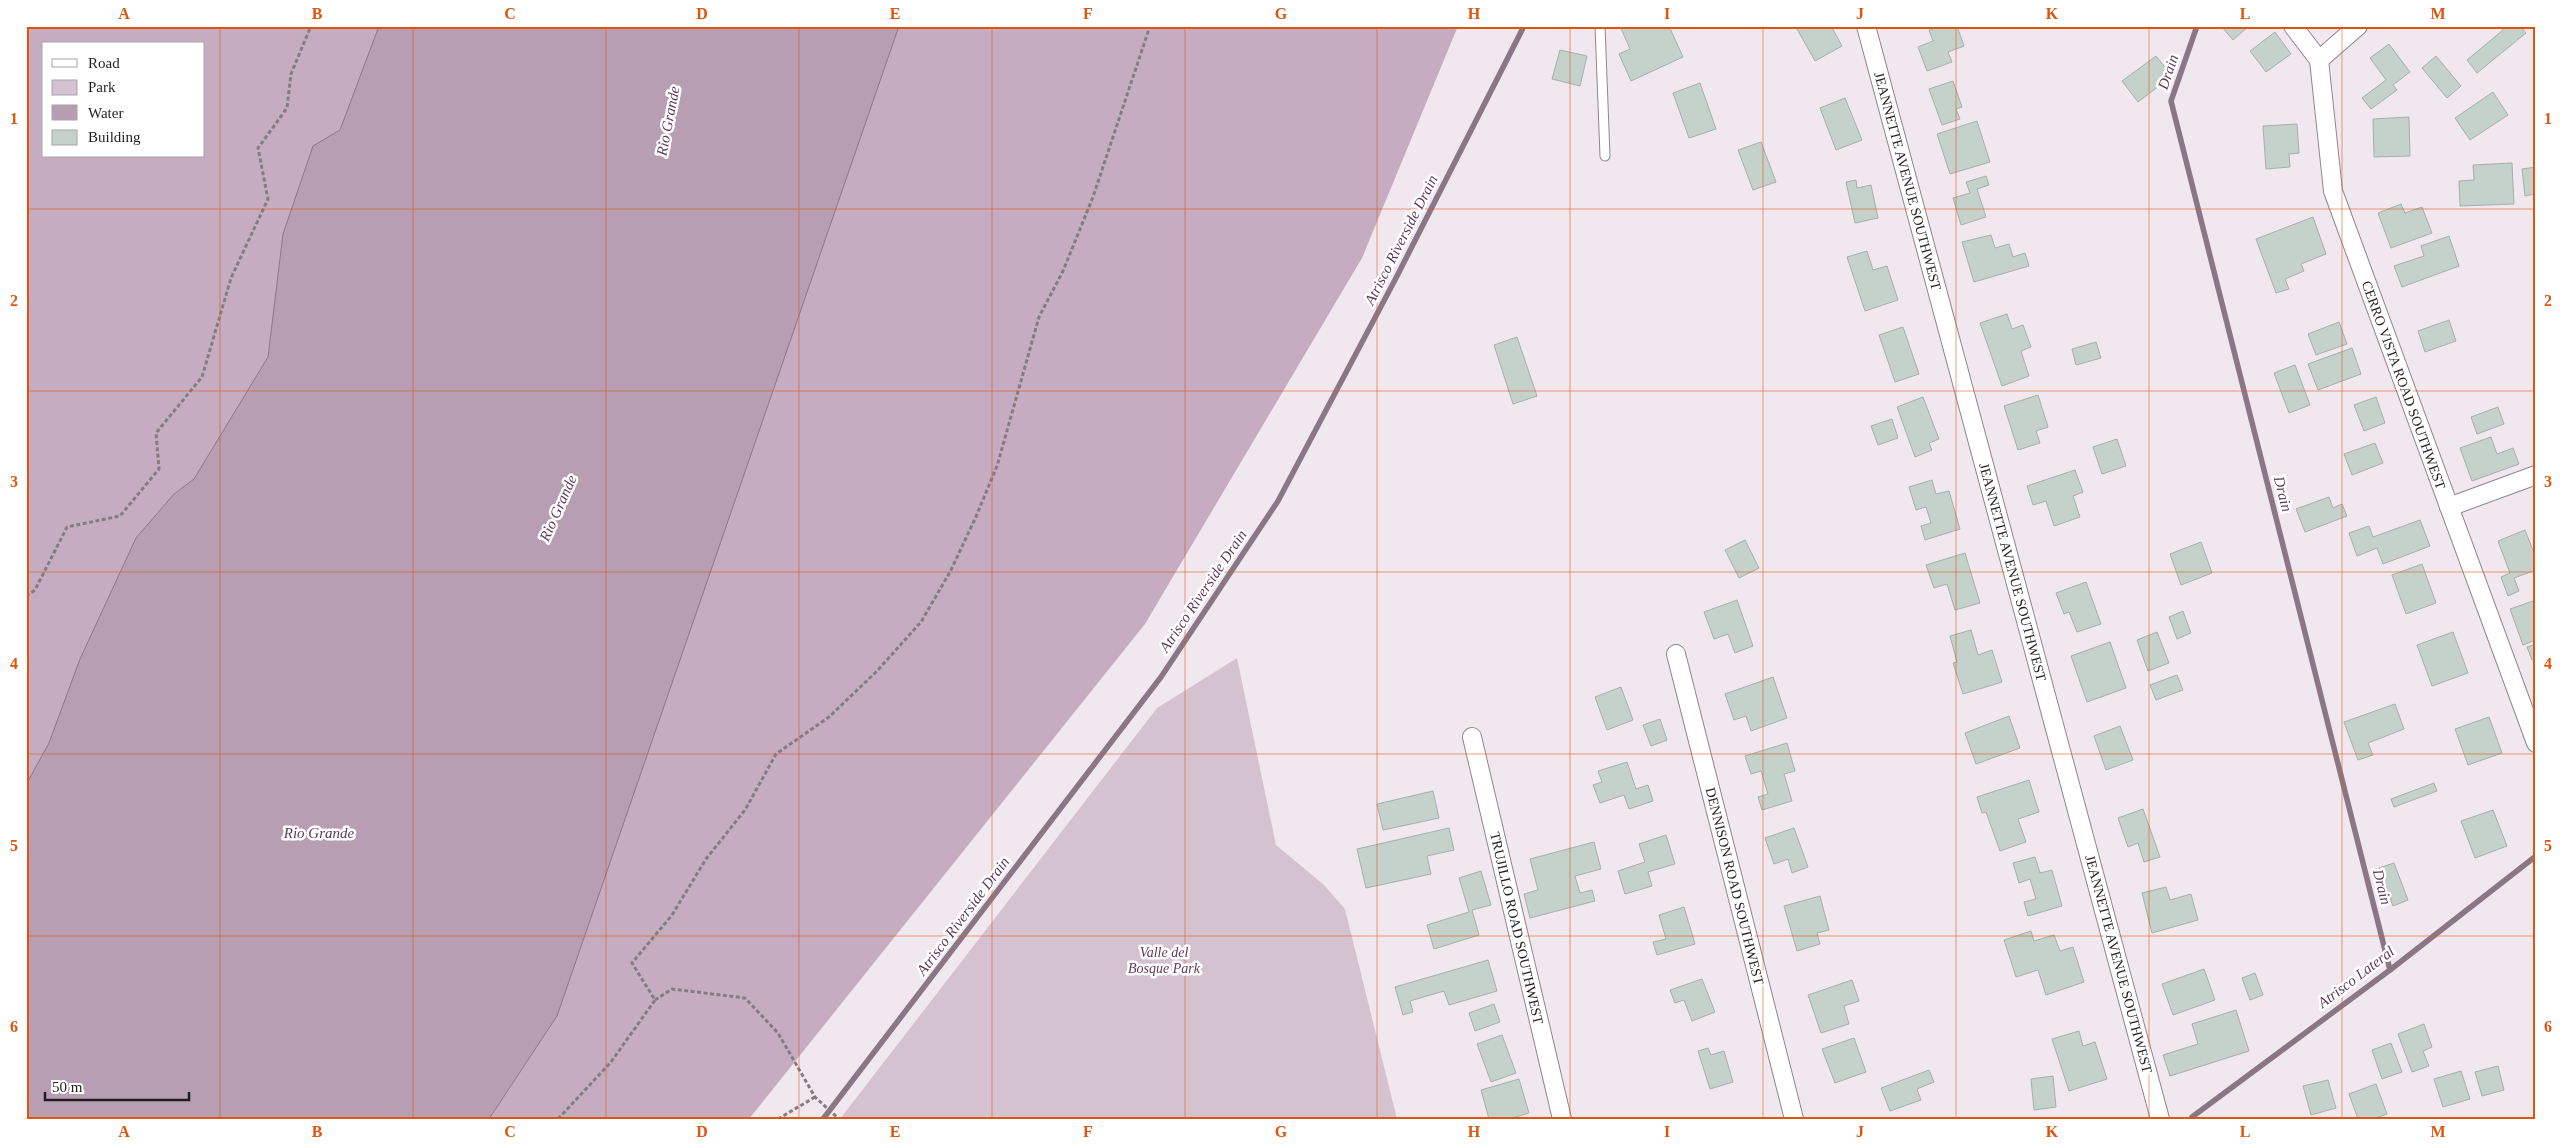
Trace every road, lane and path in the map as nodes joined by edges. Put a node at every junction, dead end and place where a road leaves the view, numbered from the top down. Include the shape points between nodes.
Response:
1 (312, 26) edge
2 (1150, 26) edge
3 (1600, 26) edge
4 (1866, 26) edge
5 (2292, 26) edge
6 (2358, 26) edge
7 (2319, 60) junction
8 (1605, 156) dead end
9 (2536, 475) edge
10 (2450, 507) junction
11 (26, 596) edge
12 (1676, 654) dead end
13 (1472, 737) dead end
14 (2536, 742) edge
15 (656, 1000) junction
16 (815, 1097) junction
17 (558, 1119) edge
18 (778, 1119) edge
19 (839, 1119) edge
20 (1562, 1119) edge
21 (1794, 1119) edge
22 (2160, 1119) edge

1 - 11 path via 292,74 287,108 258,148 268,199 231,278 202,377 156,433 159,469 120,516 67,528 35,590
2 - 15 path via 1093,197 1063,271 1039,317 998,466 950,572 920,622 878,672 829,717 776,754 744,810 706,859 672,916 632,963
3 - 8 lane
4 - 22 street, JEANNETTE AVENUE SOUTHWEST
5 - 7 street
6 - 7 street
7 - 10 street, CERRO VISTA ROAD SOUTHWEST via 2333,191
9 - 10 street
10 - 14 street, CERRO VISTA ROAD SOUTHWEST
12 - 21 street, DENNISON ROAD SOUTHWEST
13 - 20 street, TRUJILLO ROAD SOUTHWEST
15 - 16 path via 672,989 745,998 778,1033
15 - 17 path via 611,1062
16 - 18 path
16 - 19 path

